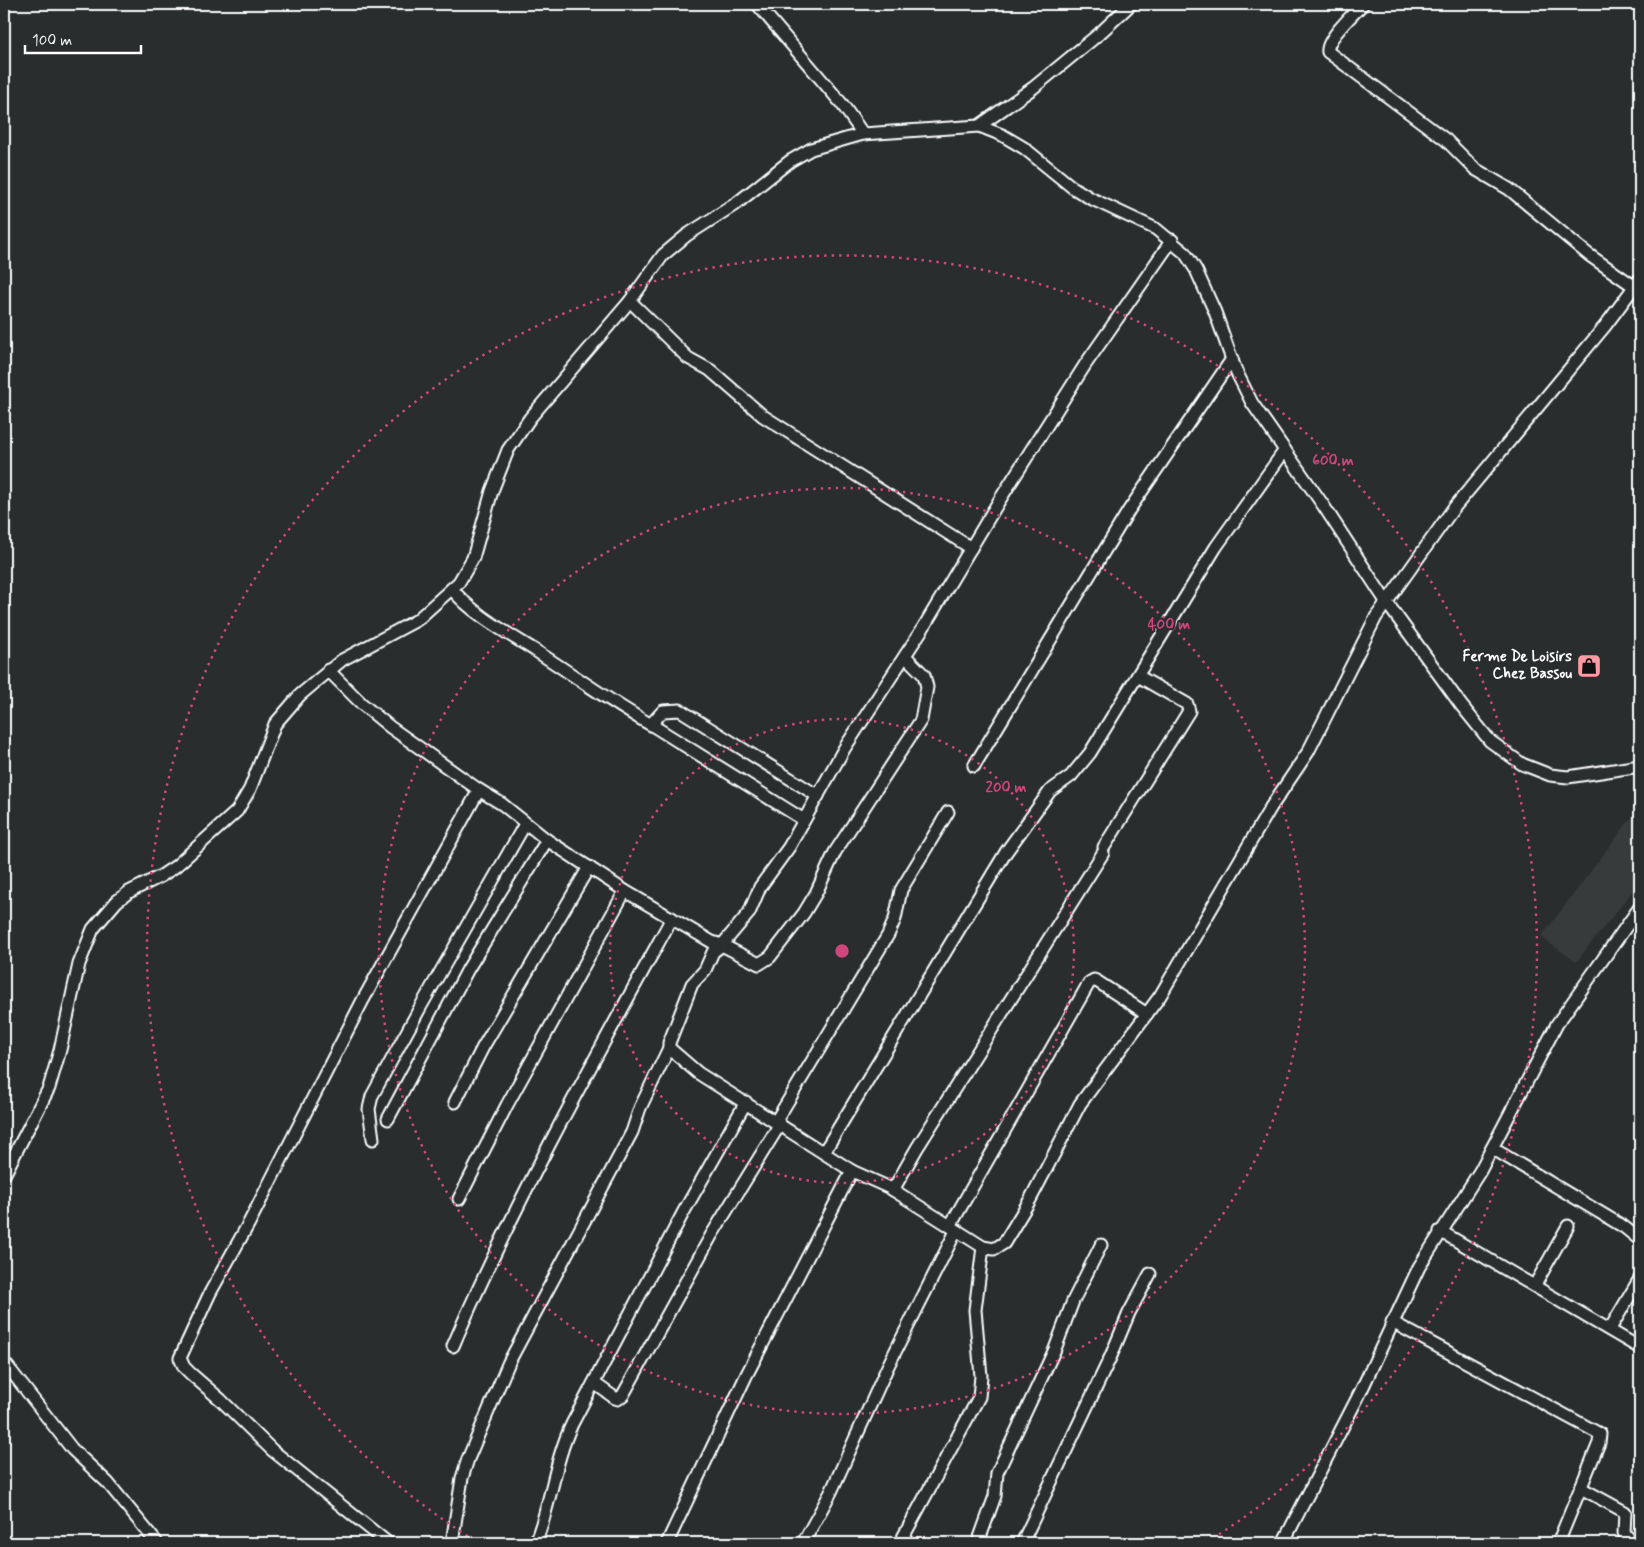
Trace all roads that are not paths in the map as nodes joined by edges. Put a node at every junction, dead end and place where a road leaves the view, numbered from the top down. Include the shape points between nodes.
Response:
1 (757, 4) edge
2 (1131, 4) edge
3 (1363, 4) edge
4 (979, 126) junction
5 (863, 134) junction
6 (1172, 240) junction
7 (1637, 283) edge
8 (630, 301) junction
9 (1232, 359) junction
10 (1284, 450) junction
11 (970, 548) junction
12 (452, 590) junction
13 (1387, 603) junction
14 (905, 656) junction
15 (328, 670) junction
16 (1138, 676) junction
17 (653, 726) junction
18 (974, 766) dead end
19 (1640, 766) edge
20 (479, 790) junction
21 (818, 796) junction
22 (948, 812) dead end
23 (804, 820) junction
24 (525, 824) junction
25 (547, 840) junction
26 (589, 867) junction
27 (625, 891) junction
28 (1640, 907) edge
29 (672, 918) junction
30 (722, 945) junction
31 (1147, 1014) junction
32 (669, 1048) junction
33 (455, 1102) dead end
34 (746, 1102) junction
35 (388, 1119) dead end
36 (778, 1122) junction
37 (373, 1139) dead end
38 (1492, 1148) junction
39 (824, 1152) junction
40 (852, 1171) junction
41 (4, 1175) edge
42 (893, 1190) junction
43 (459, 1199) dead end
44 (1568, 1226) dead end
45 (953, 1228) junction
46 (1440, 1231) junction
47 (1640, 1240) edge
48 (1101, 1245) dead end
49 (983, 1247) junction
50 (1150, 1274) dead end
51 (1639, 1280) edge
52 (1535, 1285) junction
53 (1392, 1322) junction
54 (1610, 1329) junction
55 (453, 1346) dead end
56 (1640, 1348) edge
57 (4, 1362) edge
58 (594, 1383) junction
59 (1581, 1488) junction
60 (157, 1543) edge
61 (388, 1543) edge
62 (452, 1543) edge
63 (535, 1543) edge
64 (667, 1543) edge
65 (803, 1543) edge
66 (900, 1543) edge
67 (978, 1543) edge
68 (1022, 1543) edge
69 (1283, 1543) edge
70 (1558, 1543) edge
71 (1633, 1543) edge

1 - 5 street via 842,104
2 - 4 street via 1033,88
3 - 7 street via 1330,42 1328,52 1446,140 1476,169 1509,189 1589,254
4 - 5 street
4 - 6 street via 1024,148 1090,198
5 - 8 street via 811,149 790,161 738,203 673,246
6 - 9 street via 1196,270
6 - 11 street via 1089,358
7 - 13 street via 1453,509
8 - 11 street via 688,358 710,370 763,416
8 - 12 street via 530,418 508,450 492,491 473,558
9 - 10 street via 1252,403
9 - 18 street via 1129,510
10 - 13 street
10 - 16 street via 1216,547
11 - 14 street
12 - 15 street via 417,620
12 - 17 street via 499,627
13 - 19 street via 1477,726 1522,764 1537,772 1568,777
13 - 31 street via 1361,643 1308,752 1271,807
14 - 21 street via 844,749
14 - 30 street via 924,675 927,687 921,720 835,852 804,913 764,963 753,963
15 - 20 street via 390,727
15 - 41 street via 300,694 275,724 250,789 237,811 176,866 117,901 93,928 79,964 51,1080
16 - 39 street via 1090,753 1071,776 1050,791 1006,852
16 - 42 street via 1187,704 1189,712
17 - 21 street via 654,719 663,711 677,709
17 - 23 street
20 - 24 street
20 - 61 street via 363,1000 250,1223 210,1293 180,1358 191,1374 272,1450
21 - 23 street
22 - 36 street via 901,890 896,919 888,935
23 - 30 street via 760,887 749,913
24 - 25 street
24 - 37 street via 372,1096 368,1110
25 - 26 street
25 - 35 street via 468,969
26 - 27 street
26 - 33 street via 483,1047
27 - 29 street
27 - 43 street
28 - 38 street via 1557,1024
29 - 30 street
29 - 55 street via 593,1061
30 - 32 street via 688,992
31 - 45 street via 1098,982 1089,983
31 - 49 street via 1080,1104 1030,1200 1004,1242 994,1248
32 - 34 street via 698,1073
32 - 62 street via 632,1132 509,1362 462,1478
34 - 36 street
34 - 58 street via 683,1213
36 - 39 street
36 - 58 street via 623,1395 615,1398
38 - 46 street
38 - 47 street via 1624,1227
39 - 40 street
40 - 42 street
40 - 64 street via 746,1376
42 - 45 street
44 - 52 street
45 - 49 street
45 - 65 street via 831,1492
46 - 52 street
46 - 53 street via 1406,1290
48 - 67 street via 997,1473 995,1496
49 - 66 street via 975,1310 982,1376 979,1397
50 - 68 street
51 - 54 street
52 - 54 street
53 - 59 street via 1597,1432 1601,1438
53 - 69 street via 1360,1393
54 - 56 street
57 - 60 street via 72,1449 108,1483
58 - 63 street via 565,1442
59 - 70 street
59 - 71 street via 1625,1512 1624,1534

